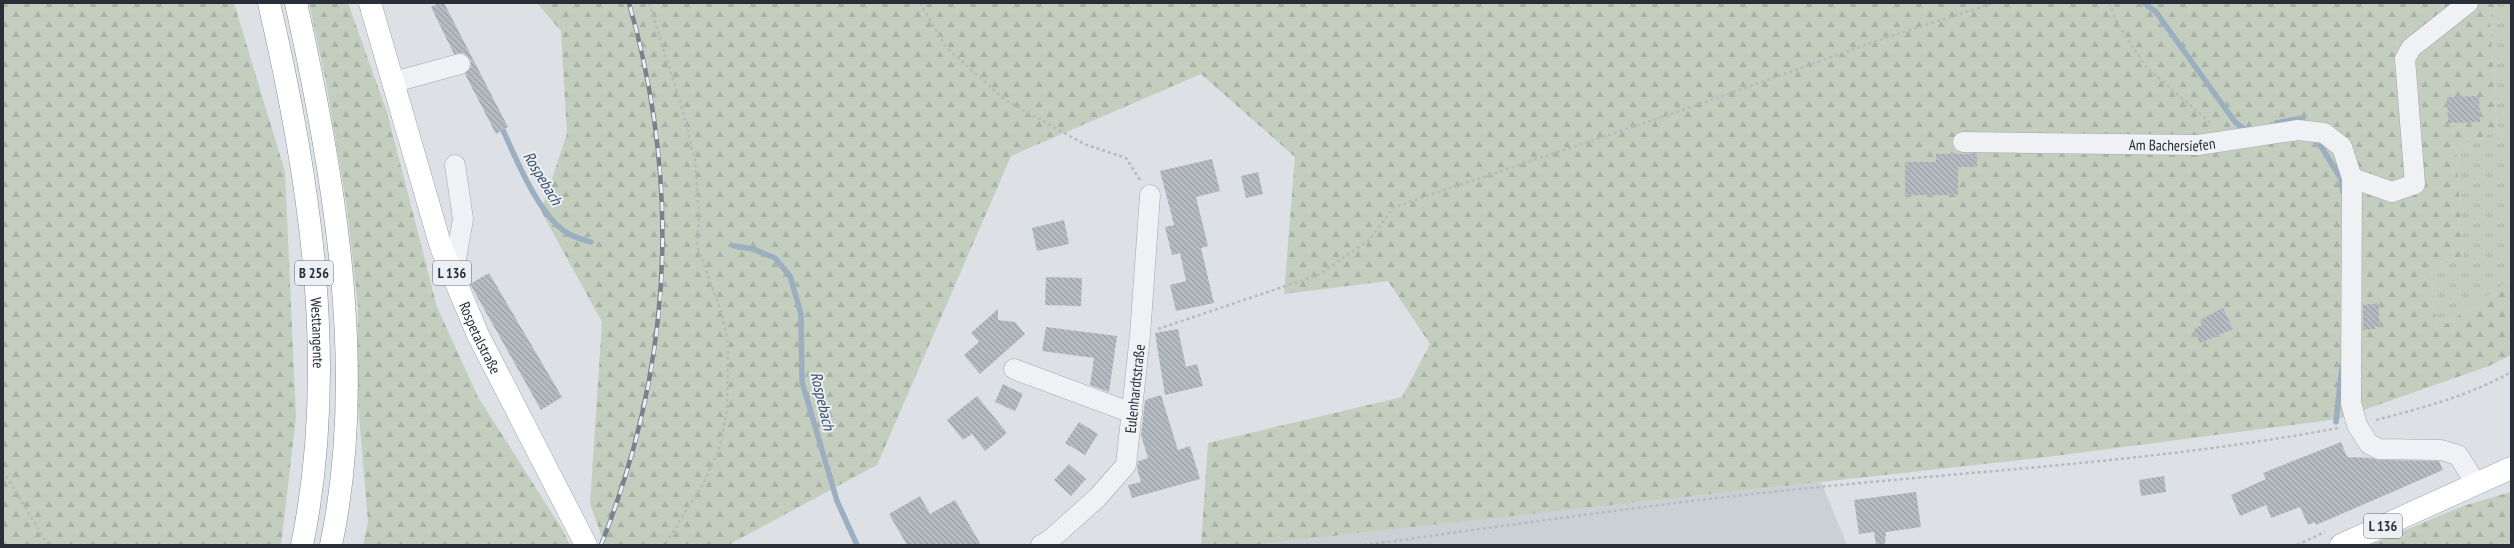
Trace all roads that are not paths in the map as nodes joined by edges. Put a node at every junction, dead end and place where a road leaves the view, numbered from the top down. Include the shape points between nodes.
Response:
1 (268, 3) edge
2 (296, 3) edge
3 (370, 3) edge
4 (2468, 3) edge
5 (460, 64) dead end
6 (394, 82) junction
7 (1963, 142) dead end
8 (455, 165) dead end
9 (2352, 178) junction
10 (1150, 195) road end
11 (453, 276) junction
12 (1014, 369) dead end
13 (1132, 413) junction
14 (2511, 468) edge
15 (2476, 484) junction
16 (302, 545) edge
17 (331, 545) edge
18 (586, 545) edge
19 (1041, 545) edge
20 (2341, 545) edge

1 - 16 main road, Westtangente / B 256 via 289,92 313,247 319,369 311,500
2 - 17 main road, Westtangente / B 256 via 316,92 336,224 346,321 347,396 339,508
3 - 6 main road, Rospetalstraße / L 136
4 - 9 street via 2411,48 2405,59 2415,184 2392,192
5 - 6 street
6 - 11 main road, Rospetalstraße / L 136 via 441,247
7 - 9 street, Am Bachersiefen via 2198,145 2298,130 2324,133 2342,147
8 - 11 street via 463,219
9 - 15 street, Am Bachersiefen via 2351,403 2357,425 2369,444 2379,448 2441,450 2458,455
10 - 13 street, Eulenhardtstraße
11 - 18 main road, Rospetalstraße / L 136 via 478,335
12 - 13 street
13 - 19 street, Eulenhardtstraße via 1126,465 1097,498
14 - 15 main road, L 136
15 - 20 main road, L 136

